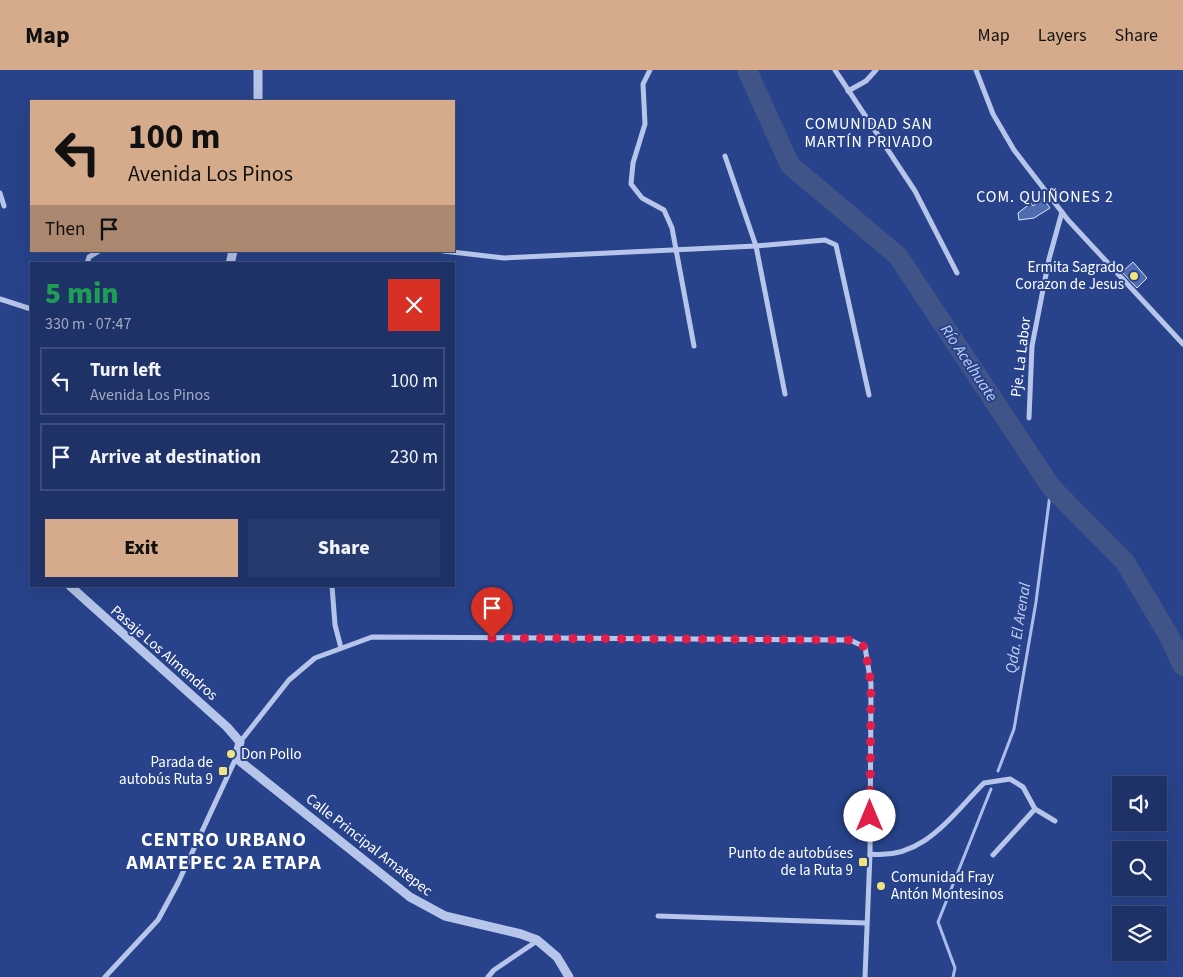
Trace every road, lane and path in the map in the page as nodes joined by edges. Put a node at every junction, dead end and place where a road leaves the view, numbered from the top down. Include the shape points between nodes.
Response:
1 (258, 70) edge
2 (650, 70) edge
3 (835, 70) edge
4 (876, 70) edge
5 (976, 70) edge
6 (848, 91) junction
7 (258, 100) edge
8 (725, 156) dead end
9 (0, 193) edge
10 (4, 206) dead end
11 (1062, 212) junction
12 (756, 246) junction
13 (676, 248) junction
14 (97, 252) edge
15 (453, 252) edge
16 (88, 262) edge
17 (956, 273) dead end
18 (0, 298) edge
19 (30, 309) edge
20 (1183, 344) edge
21 (694, 346) dead end
22 (785, 394) dead end
23 (869, 395) dead end
24 (1029, 418) dead end
25 (71, 587) edge
26 (332, 587) edge
27 (341, 648) junction
28 (240, 742) junction
29 (236, 758) junction
30 (1036, 810) junction
31 (1055, 821) dead end
32 (870, 854) junction
33 (993, 855) dead end
34 (658, 916) dead end
35 (866, 923) junction
36 (537, 940) junction
37 (105, 977) edge
38 (488, 977) edge
39 (569, 977) edge
40 (865, 977) edge

1 - 7 street
2 - 13 street via 644,84 645,124 631,184 642,198 664,210
3 - 6 street
4 - 6 street via 866,81
5 - 11 street via 993,114 1014,150
6 - 17 street via 915,191
8 - 12 street
9 - 10 street
11 - 20 street
11 - 24 street, Pje. La Labor via 1032,346
12 - 13 street
12 - 22 street
12 - 23 street via 825,240 836,245
13 - 15 street via 504,258
13 - 21 street
14 - 16 street
18 - 19 street
25 - 28 street, Pasaje Los Almendros
26 - 27 street via 335,625
27 - 28 street via 315,658 289,680
27 - 32 street via 372,637 850,640 865,647 871,684
28 - 29 street
29 - 36 street, Calle Principal Amatepec via 424,906 445,916
29 - 37 street via 158,920
30 - 31 street
30 - 32 street via 1023,787 1010,779 994,780 984,783 934,834 913,849 883,856
30 - 33 street
32 - 35 street
34 - 35 street
35 - 40 street
36 - 38 street
36 - 39 street, Calle Principal Amatepec via 557,957

